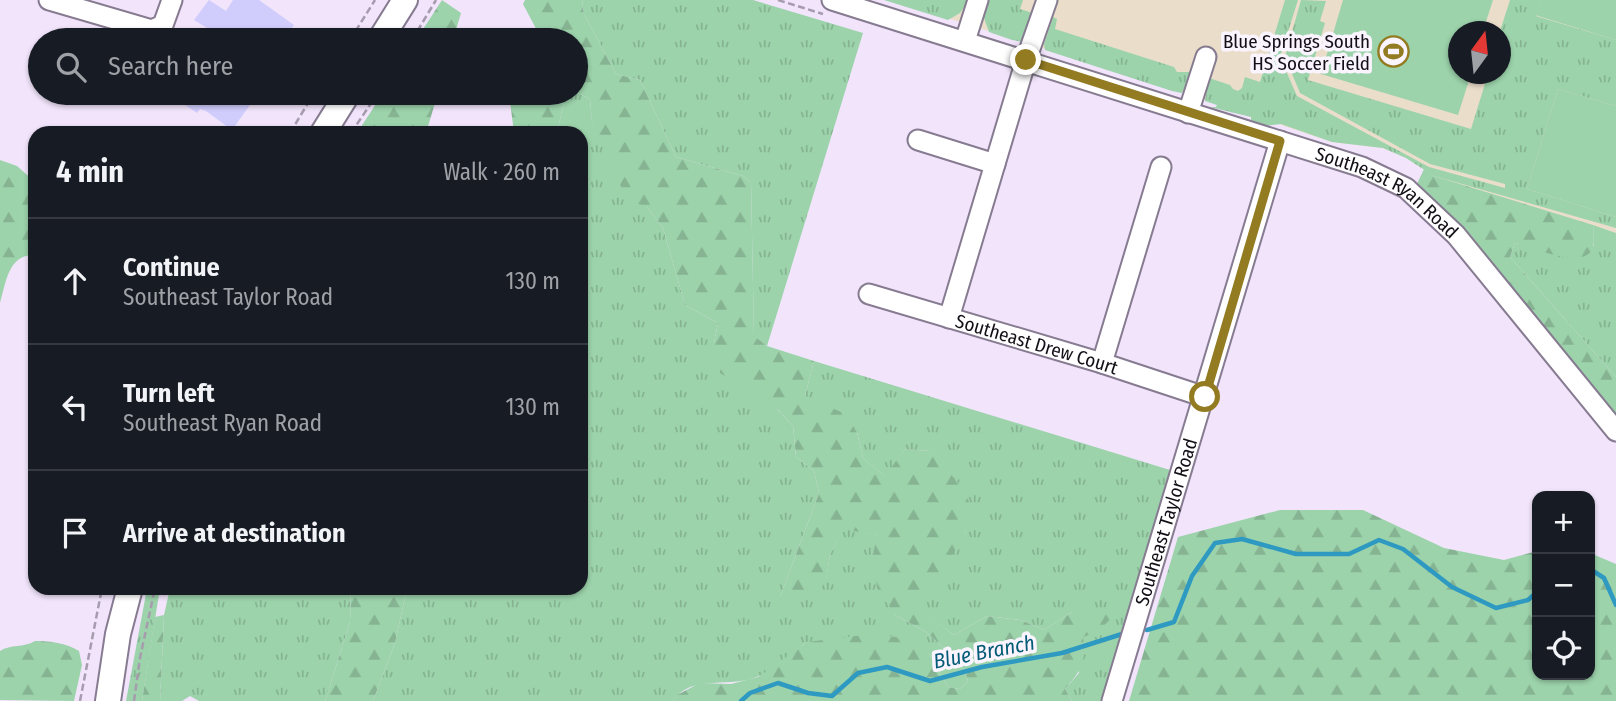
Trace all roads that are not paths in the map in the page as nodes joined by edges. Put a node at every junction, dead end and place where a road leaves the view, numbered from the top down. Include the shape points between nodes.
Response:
1 (49, 0) edge
2 (172, 0) edge
3 (405, 0) edge
4 (831, 0) edge
5 (978, 0) edge
6 (1047, 0) edge
7 (145, 28) edge
8 (156, 28) edge
9 (388, 28) edge
10 (965, 41) junction
11 (1206, 57) dead end
12 (1026, 60) junction
13 (340, 105) edge
14 (1188, 113) junction
15 (327, 126) edge
16 (918, 140) dead end
17 (1280, 141) junction
18 (995, 164) junction
19 (1161, 167) dead end
20 (869, 294) dead end
21 (949, 318) junction
22 (1102, 363) junction
23 (1205, 397) junction
24 (1616, 431) edge
25 (128, 595) edge
26 (107, 701) edge
27 (1112, 701) edge

1 - 7 street
2 - 8 street via 163,25
3 - 9 main road
4 - 10 street, Southeast Ryan Road
5 - 10 street
6 - 12 street
10 - 12 street, Southeast Ryan Road
11 - 14 street
12 - 14 street, Southeast Ryan Road
12 - 18 street
13 - 15 main road
14 - 17 street, Southeast Ryan Road
16 - 18 street
17 - 23 street, Southeast Taylor Road
17 - 24 street, Southeast Ryan Road via 1362,167 1406,188 1456,235
18 - 21 street
19 - 22 street
20 - 21 street, Southeast Drew Court
21 - 22 street, Southeast Drew Court
22 - 23 street, Southeast Drew Court
23 - 27 street, Southeast Taylor Road
25 - 26 main road

